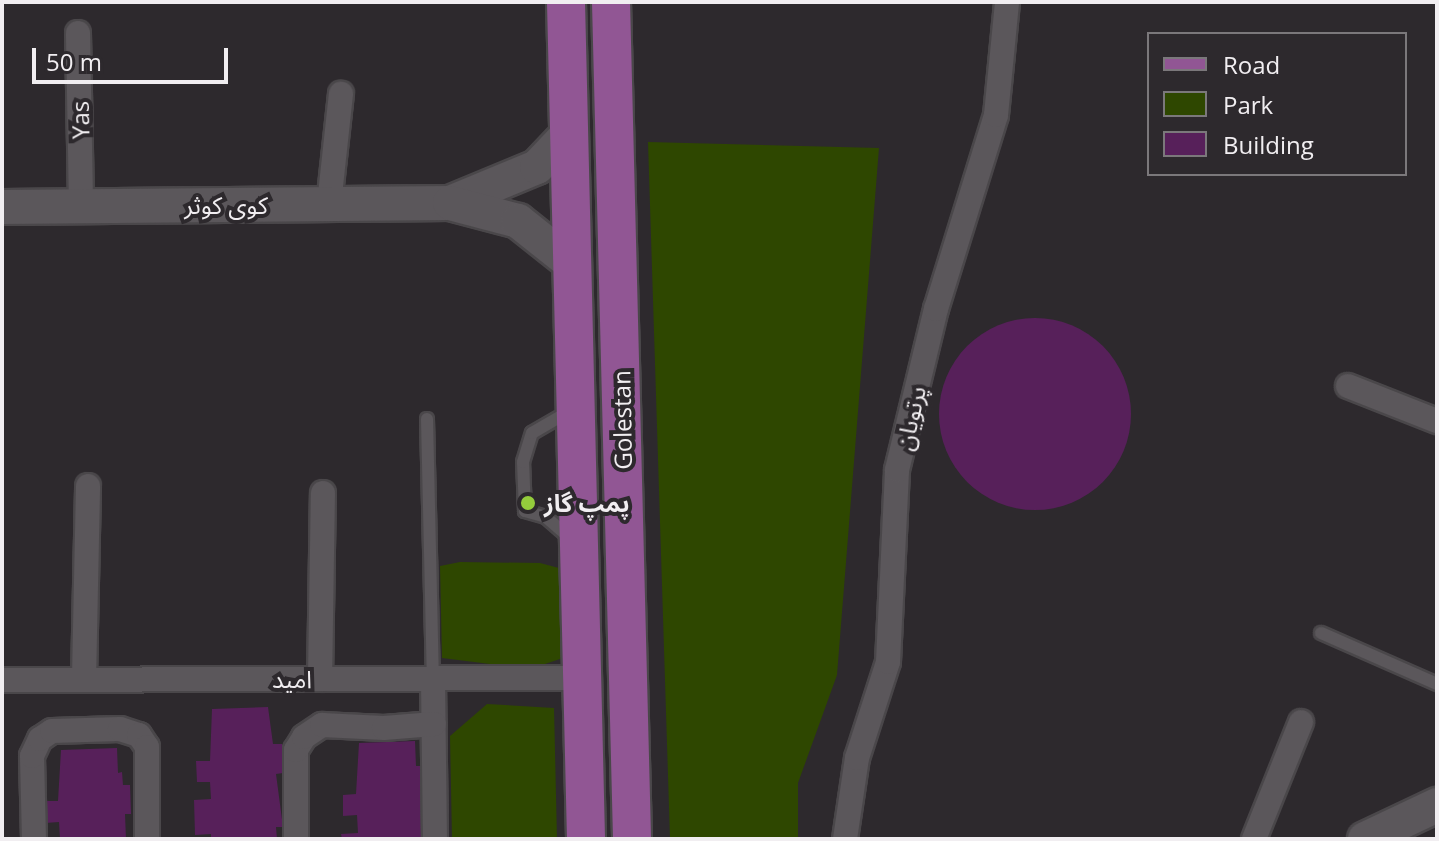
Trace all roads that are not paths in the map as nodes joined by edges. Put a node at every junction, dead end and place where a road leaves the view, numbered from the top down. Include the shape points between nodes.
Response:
1 (566, 2) edge
2 (611, 2) edge
3 (1007, 2) edge
4 (78, 33) dead end
5 (341, 94) dead end
6 (569, 133) junction
7 (450, 203) junction
8 (329, 204) junction
9 (81, 206) junction
10 (2, 207) edge
11 (572, 264) junction
12 (1348, 386) dead end
13 (576, 407) junction
14 (427, 419) dead end
15 (1437, 421) edge
16 (88, 486) dead end
17 (323, 493) dead end
18 (579, 548) junction
19 (1321, 633) dead end
20 (582, 678) junction
21 (84, 679) junction
22 (320, 679) junction
23 (433, 679) junction
24 (2, 680) edge
25 (1437, 684) edge
26 (1301, 722) dead end
27 (434, 724) junction
28 (1437, 805) edge
29 (34, 839) edge
30 (147, 839) edge
31 (296, 839) edge
32 (435, 839) edge
33 (586, 839) edge
34 (632, 839) edge
35 (845, 839) edge
36 (1254, 839) edge
37 (1365, 839) edge

1 - 6 main road, Golestan
2 - 34 main road, Golestan
3 - 35 street, پرتویان via 996,115 936,309 897,470 888,662 857,758
4 - 9 street, Yas
5 - 8 street
6 - 7 street via 537,167
6 - 11 main road, Golestan
7 - 8 street, کوی کوثر
7 - 11 street via 518,221
8 - 9 street, کوی کوثر
9 - 10 street, کوی کوثر
11 - 13 main road, Golestan
12 - 15 street
13 - 18 main road, Golestan
13 - 18 lane via 532,433 523,462 525,511 546,517
14 - 23 lane
16 - 21 street
17 - 22 street
18 - 20 main road, Golestan
19 - 25 lane
20 - 23 street, امید
20 - 33 main road, Golestan
21 - 22 street, امید
21 - 24 street, امید
22 - 23 street, امید
23 - 27 street
26 - 36 street
27 - 31 street via 322,725 304,737 296,750
27 - 32 street
28 - 37 street
29 - 30 street via 32,756 40,739 52,731 120,729 139,735 147,747

